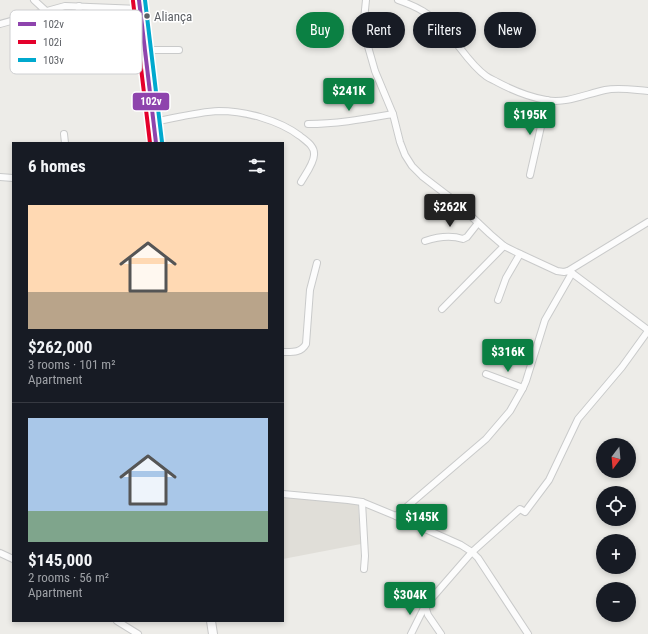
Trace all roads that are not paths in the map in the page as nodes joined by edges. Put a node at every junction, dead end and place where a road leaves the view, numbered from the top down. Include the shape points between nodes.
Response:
1 (34, 0) edge
2 (139, 0) edge
3 (366, 0) edge
4 (398, 0) edge
5 (79, 6) junction
6 (140, 9) joint
7 (45, 10) edge
8 (50, 10) edge
9 (79, 10) edge
10 (10, 21) edge
11 (0, 24) edge
12 (142, 25) edge
13 (145, 50) junction
14 (179, 50) dead end
15 (648, 91) edge
16 (547, 100) junction
17 (393, 114) junction
18 (153, 122) junction
19 (308, 124) dead end
20 (64, 134) dead end
21 (65, 142) edge
22 (156, 142) edge
23 (530, 175) dead end
24 (0, 177) edge
25 (12, 178) edge
26 (301, 182) dead end
27 (648, 222) edge
28 (478, 223) junction
29 (425, 241) dead end
30 (504, 246) junction
31 (520, 254) junction
32 (316, 263) dead end
33 (570, 272) junction
34 (498, 300) dead end
35 (442, 309) dead end
36 (648, 330) edge
37 (284, 352) edge
38 (486, 374) dead end
39 (523, 388) junction
40 (284, 494) edge
41 (362, 502) junction
42 (396, 516) junction
43 (472, 552) junction
44 (0, 553) edge
45 (12, 559) edge
46 (364, 569) dead end
47 (424, 606) junction
48 (119, 622) edge
49 (211, 622) edge
50 (138, 634) edge
51 (212, 634) edge
52 (411, 634) edge
53 (441, 634) edge
54 (528, 634) edge

1 - 7 street
2 - 6 main road
3 - 17 street via 363,29 375,71
4 - 16 street via 432,18 487,77 529,96
5 - 6 street
5 - 8 street
5 - 9 street
10 - 11 street
12 - 13 main road
13 - 14 street
13 - 18 main road
15 - 16 street via 607,90 578,98
16 - 23 street
17 - 19 street via 328,124
17 - 28 street via 400,142 412,166
18 - 22 main road
18 - 26 street via 219,111 271,121 299,136 312,147 313,161
20 - 21 street
24 - 25 street
27 - 33 street
28 - 29 street via 463,239 449,237
28 - 30 street
30 - 31 street
30 - 35 street
31 - 33 street via 557,271
31 - 34 street via 506,278
32 - 37 street via 310,290 306,344 297,352
33 - 36 street
33 - 39 street via 545,320
36 - 43 street via 622,367 578,419 549,480 525,512 520,509
38 - 39 street
39 - 42 street via 510,411 486,439
40 - 41 street
41 - 42 street
41 - 46 street
42 - 43 street
43 - 47 street
43 - 54 street
44 - 45 street
47 - 52 street
47 - 53 street
48 - 50 street
49 - 51 main road

